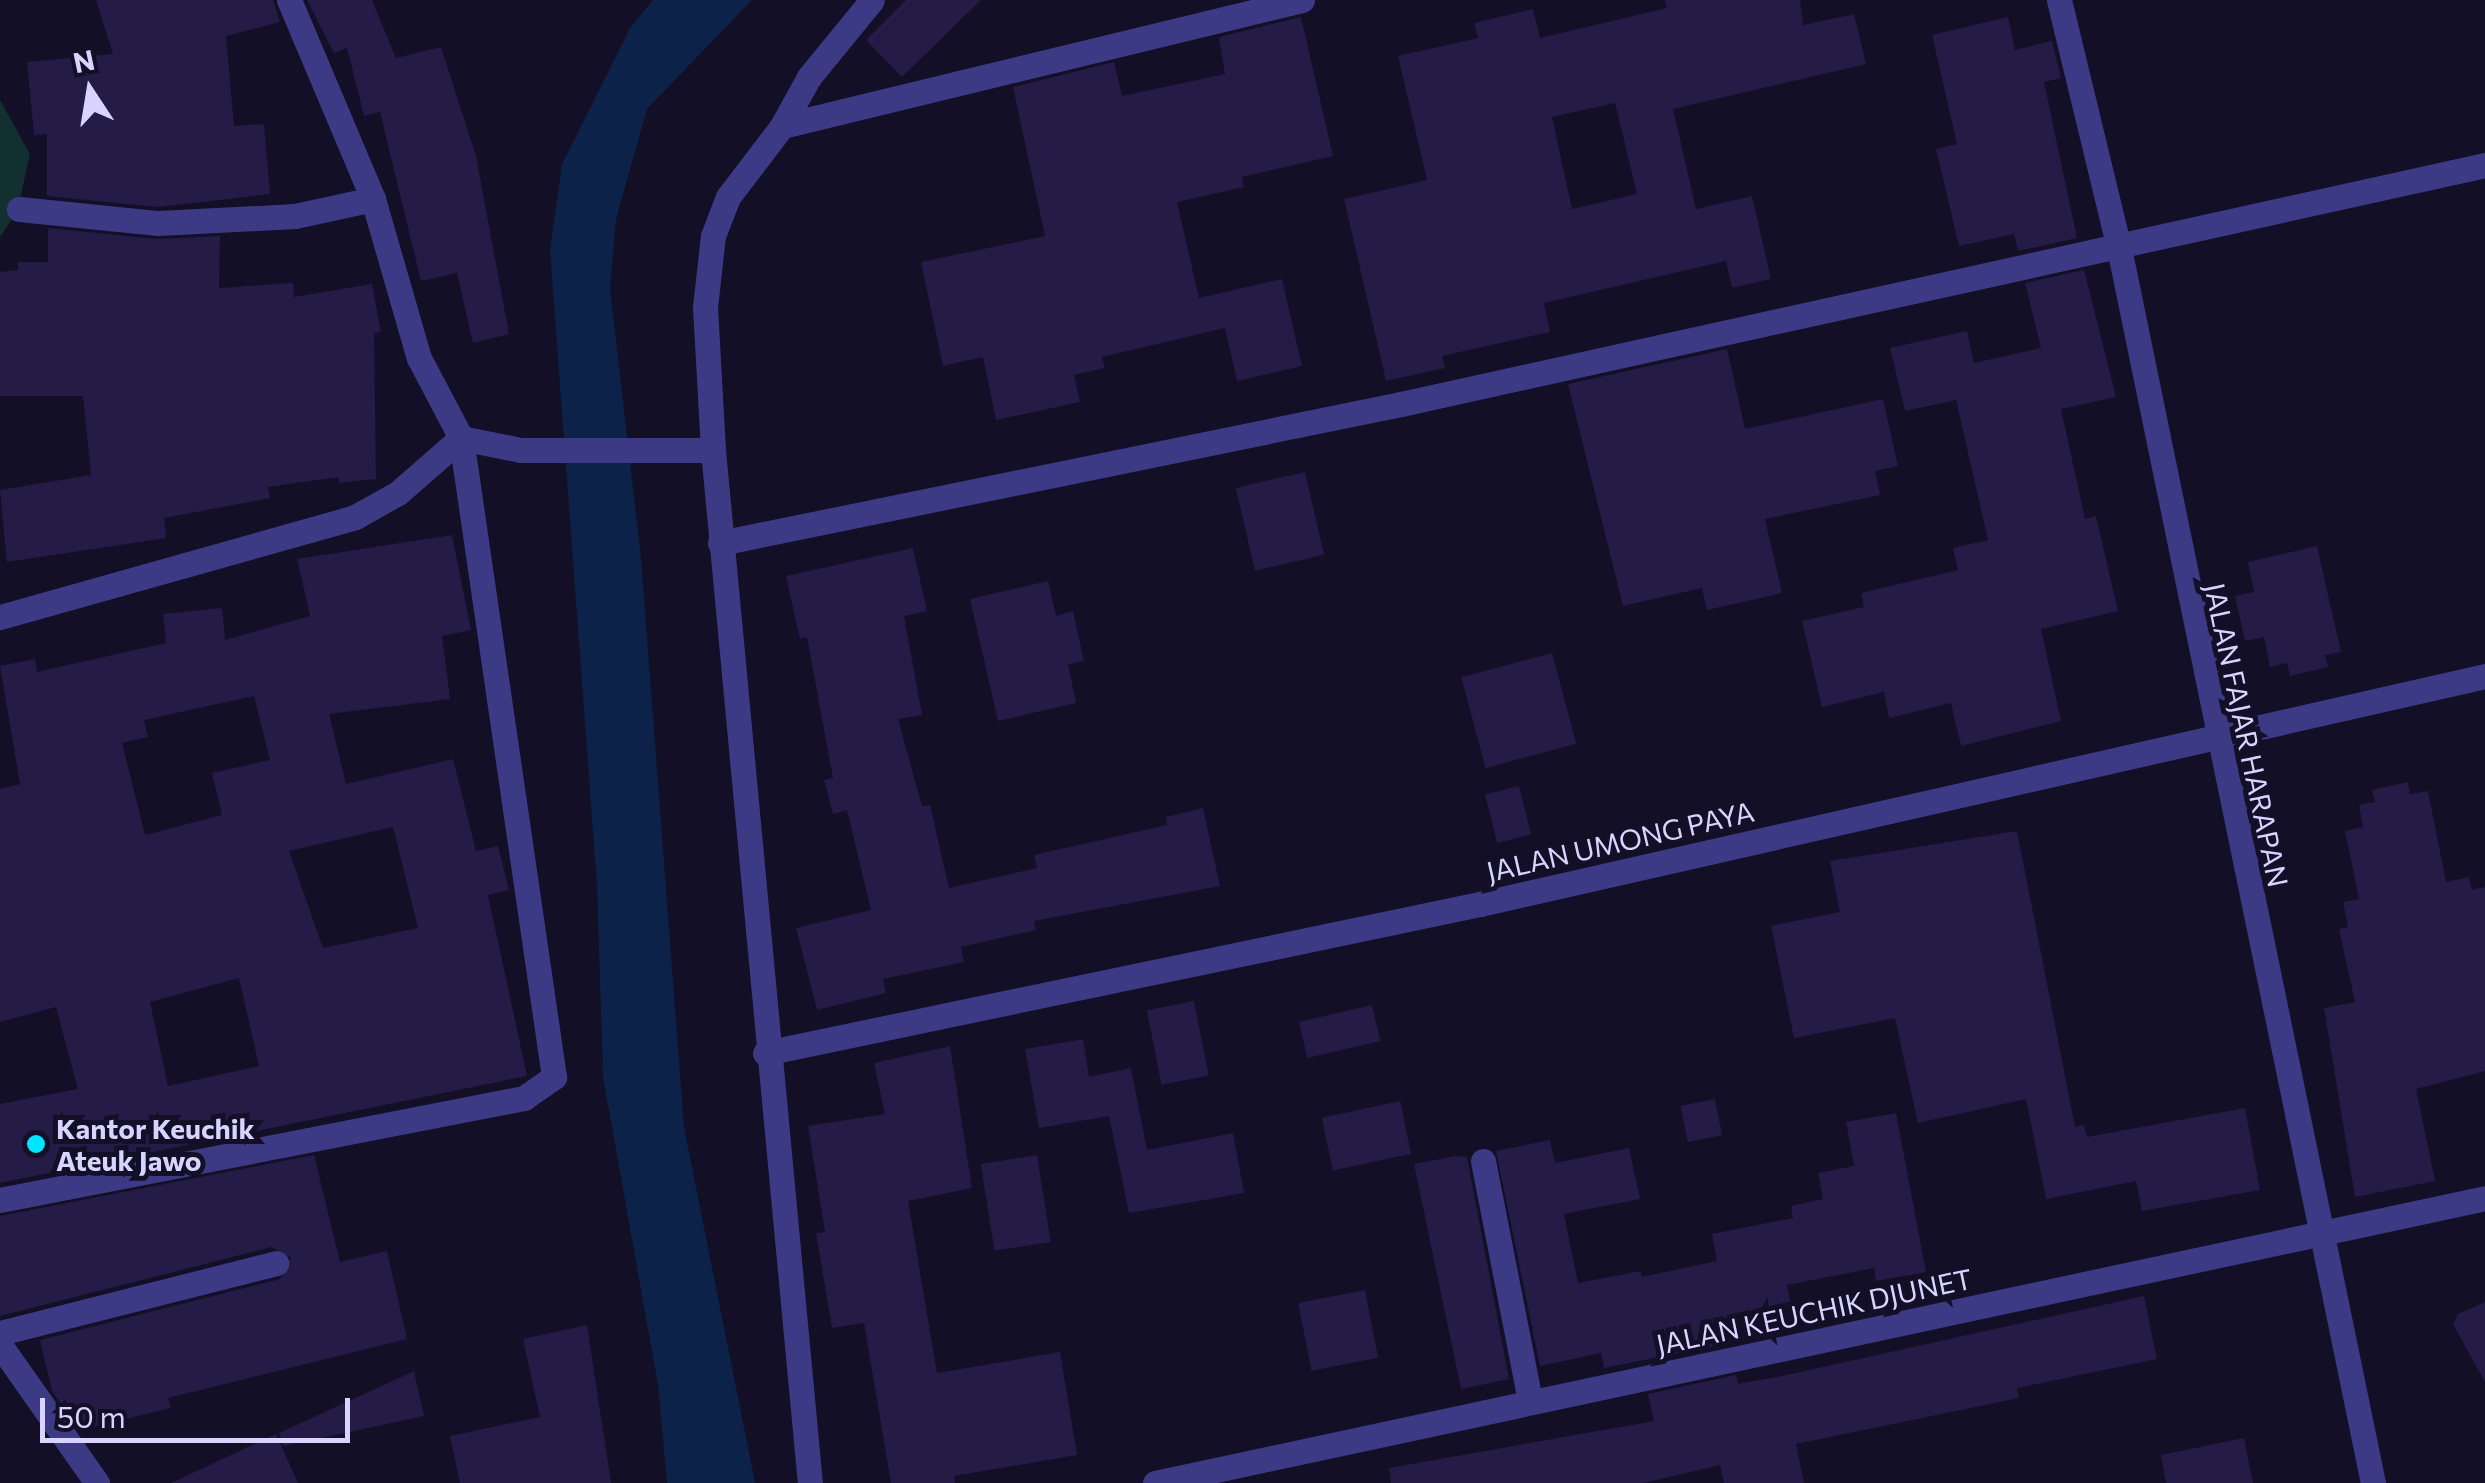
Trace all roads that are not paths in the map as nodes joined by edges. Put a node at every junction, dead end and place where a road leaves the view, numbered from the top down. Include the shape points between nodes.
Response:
1 (289, 0) edge
2 (872, 0) edge
3 (1302, 0) edge
4 (2059, 0) edge
5 (782, 126) junction
6 (2485, 165) edge
7 (373, 198) junction
8 (19, 208) dead end
9 (2118, 243) junction
10 (460, 438) junction
11 (712, 450) junction
12 (720, 543) junction
13 (0, 617) edge
14 (2485, 676) edge
15 (2215, 736) junction
16 (766, 1053) junction
17 (1483, 1161) dead end
18 (2485, 1198) edge
19 (0, 1200) edge
20 (2320, 1235) junction
21 (276, 1263) dead end
22 (0, 1333) edge
23 (0, 1345) edge
24 (1530, 1402) junction
25 (97, 1483) edge
26 (810, 1483) edge
27 (1154, 1483) edge
28 (2373, 1483) edge

1 - 7 street
2 - 5 street via 809,77
3 - 5 street
4 - 9 street, JALAN FAJAR HARAPAN
5 - 11 street via 728,197 713,236 704,307
6 - 9 street
7 - 8 street via 295,216 158,223
7 - 10 street via 419,358
9 - 12 street via 1401,404
9 - 15 street, JALAN FAJAR HARAPAN
10 - 11 street via 521,450
10 - 13 street via 398,493 355,516
10 - 19 street via 554,1077 524,1098
11 - 12 street
12 - 16 street
14 - 15 street, JALAN UMONG PAYA
15 - 16 street, JALAN UMONG PAYA via 1480,904
15 - 20 street, JALAN FAJAR HARAPAN
16 - 26 street
17 - 24 street
18 - 20 street, JALAN KEUCHIK DJUNET
20 - 24 street, JALAN KEUCHIK DJUNET
20 - 28 street, JALAN FAJAR HARAPAN
21 - 22 street
23 - 25 street
24 - 27 street, JALAN KEUCHIK DJUNET

